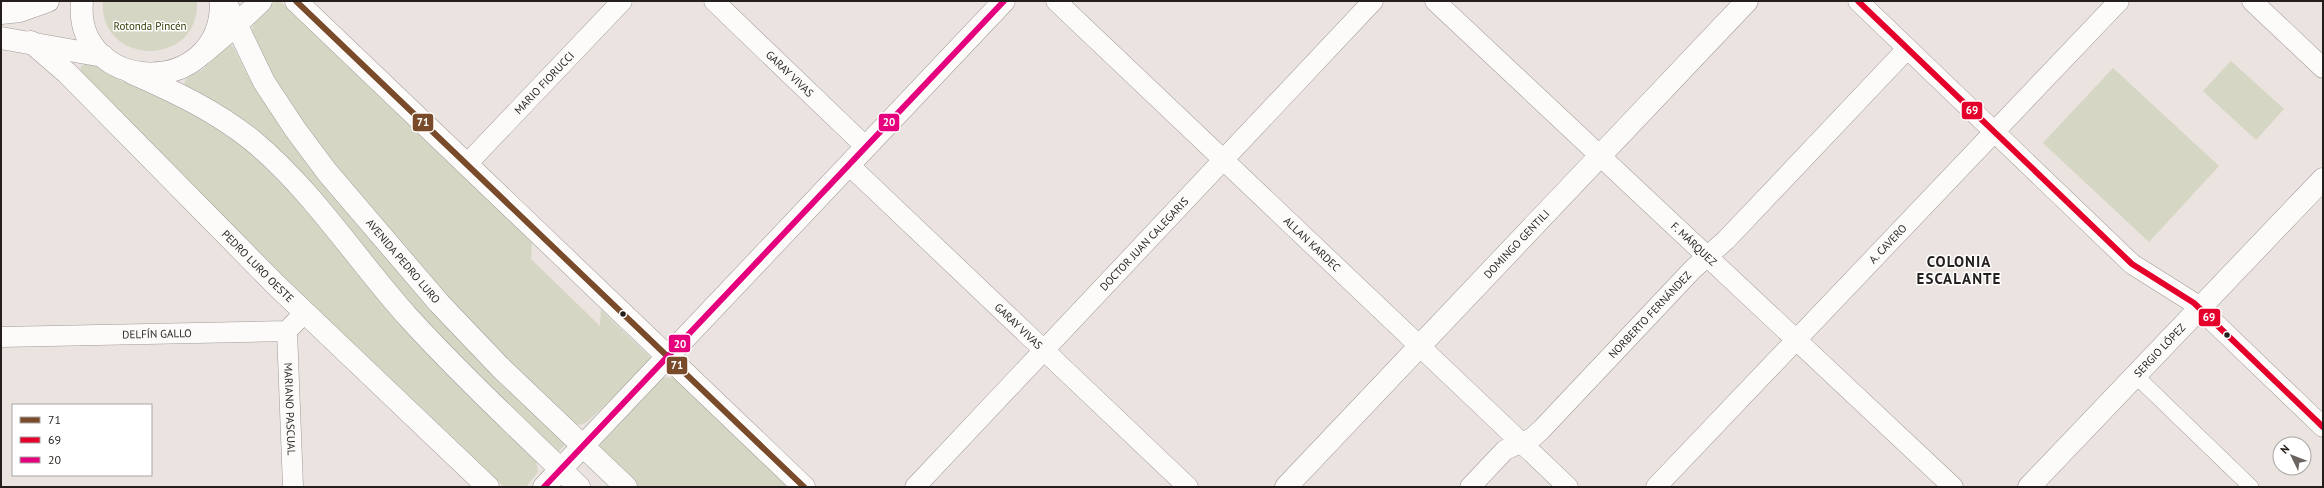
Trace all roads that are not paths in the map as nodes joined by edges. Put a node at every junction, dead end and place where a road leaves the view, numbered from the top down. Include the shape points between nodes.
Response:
1 (48, 1) edge
2 (76, 1) edge
3 (82, 1) edge
4 (221, 1) edge
5 (225, 1) edge
6 (261, 1) edge
7 (296, 1) edge
8 (622, 1) edge
9 (714, 1) edge
10 (1004, 1) edge
11 (1056, 1) edge
12 (1373, 1) edge
13 (1435, 1) edge
14 (1747, 1) edge
15 (1858, 1) edge
16 (2119, 1) edge
17 (2252, 1) edge
18 (1, 13) edge
19 (236, 25) junction
20 (85, 28) junction
21 (1, 38) edge
22 (31, 42) junction
23 (1908, 48) junction
24 (103, 56) junction
25 (196, 59) junction
26 (2323, 68) edge
27 (132, 72) junction
28 (1993, 131) junction
29 (866, 147) junction
30 (1600, 156) junction
31 (1223, 160) junction
32 (467, 164) junction
33 (848, 165) junction
34 (2323, 179) edge
35 (1708, 257) junction
36 (2199, 309) junction
37 (304, 313) junction
38 (287, 331) junction
39 (1, 337) edge
40 (1796, 340) junction
41 (1420, 346) junction
42 (1044, 350) junction
43 (668, 356) junction
44 (2136, 376) junction
45 (2323, 427) edge
46 (1521, 442) junction
47 (583, 446) junction
48 (561, 470) junction
49 (293, 487) edge
50 (488, 487) edge
51 (544, 487) edge
52 (579, 487) edge
53 (626, 487) edge
54 (804, 487) edge
55 (915, 487) edge
56 (1188, 487) edge
57 (1286, 487) edge
58 (1470, 487) edge
59 (1568, 487) edge
60 (1656, 487) edge
61 (1953, 487) edge
62 (2030, 487) edge
63 (2251, 487) edge

1 - 18 street via 20,11
2 - 20 street
3 - 20 street
4 - 25 street via 216,32
5 - 19 street, AVENIDA PEDRO LURO
6 - 19 street
7 - 32 street
8 - 32 street, MARIO FIORUCCI
9 - 29 street, GARAY VIVAS
10 - 29 street
11 - 31 street, ALLAN KARDEC
12 - 31 street, DOCTOR JUAN CALEGARIS
13 - 30 street, F. MÁRQUEZ
14 - 30 street, DOMINGO GENTILI
15 - 23 street
16 - 28 street, A. CAVERO
17 - 26 street
19 - 25 street
19 - 47 street, AVENIDA PEDRO LURO via 264,82 328,172 420,282 500,367
20 - 24 street
21 - 22 street
22 - 24 street
22 - 37 street, PEDRO LURO OESTE via 67,73
23 - 28 street
23 - 35 street, NORBERTO FERNÁNDEZ
24 - 27 street via 122,69
25 - 27 street via 166,74 143,75
27 - 48 street via 199,104 261,149 306,194 413,322
28 - 36 street via 2136,268 2182,294
28 - 40 street, A. CAVERO
29 - 33 street
30 - 35 street, F. MÁRQUEZ
30 - 41 street, DOMINGO GENTILI
31 - 41 street, ALLAN KARDEC
31 - 42 street, DOCTOR JUAN CALEGARIS
32 - 43 street
33 - 42 street, GARAY VIVAS
33 - 43 street
34 - 36 street, SERGIO LÓPEZ
35 - 40 street, F. MÁRQUEZ
35 - 46 street, NORBERTO FERNÁNDEZ via 1693,269 1541,430 1532,438
36 - 44 street, SERGIO LÓPEZ
36 - 45 street
37 - 38 street
37 - 50 street, PEDRO LURO OESTE
38 - 39 street, DELFÍN GALLO
38 - 49 street, MARIANO PASCUAL
40 - 60 street, A. CAVERO
40 - 61 street, F. MÁRQUEZ
41 - 46 street, ALLAN KARDEC
41 - 57 street, DOMINGO GENTILI
42 - 55 street, DOCTOR JUAN CALEGARIS
42 - 56 street, GARAY VIVAS
43 - 47 street
43 - 54 street
44 - 62 street, SERGIO LÓPEZ
44 - 63 street
46 - 58 street, NORBERTO FERNÁNDEZ via 1505,450
46 - 59 street, ALLAN KARDEC
47 - 48 street
47 - 53 street, AVENIDA PEDRO LURO
48 - 51 street
48 - 52 street

